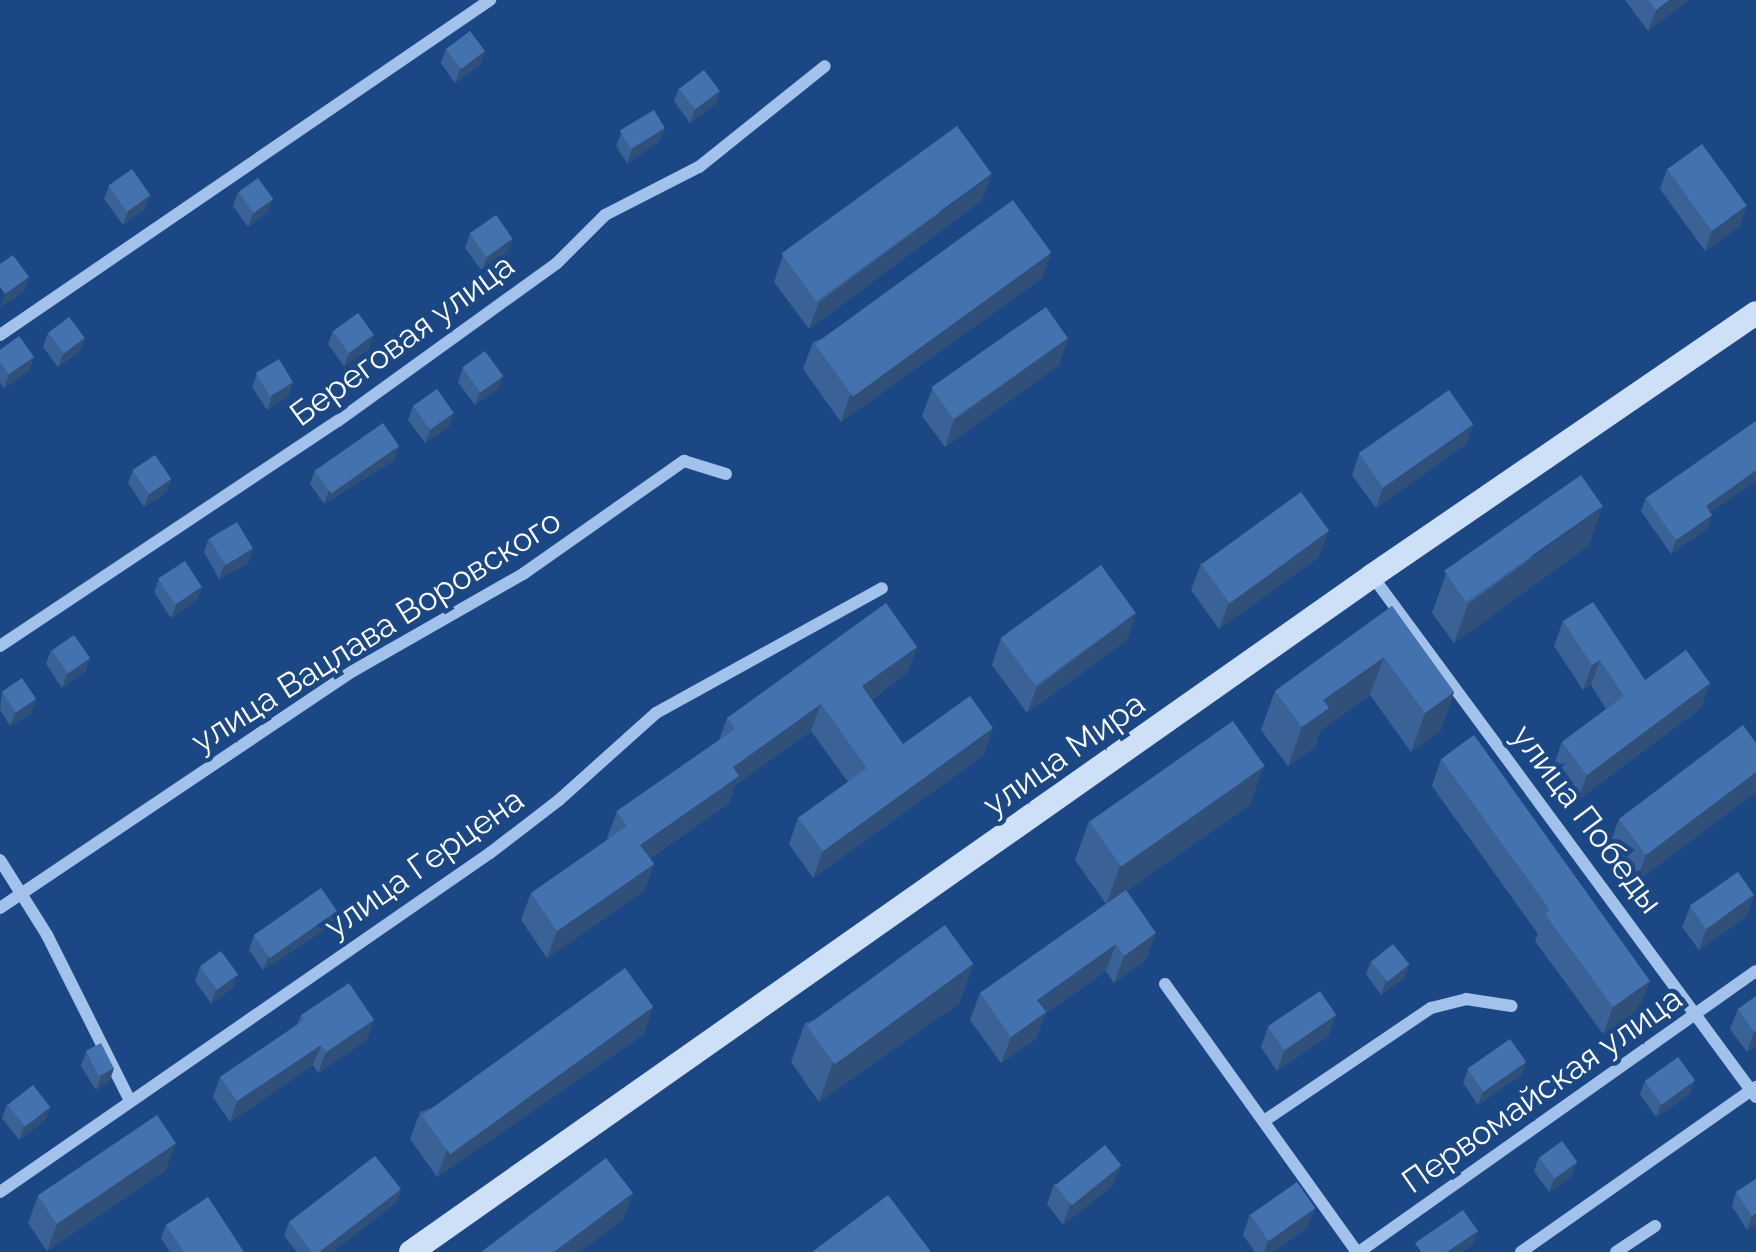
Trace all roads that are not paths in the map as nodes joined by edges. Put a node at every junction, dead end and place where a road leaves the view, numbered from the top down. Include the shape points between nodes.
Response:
1 (490, 0) edge
2 (825, 66) dead end
3 (1756, 313) edge
4 (0, 335) edge
5 (726, 474) dead end
6 (1372, 576) junction
7 (882, 588) dead end
8 (0, 646) edge
9 (0, 860) edge
10 (20, 891) junction
11 (0, 908) edge
12 (1756, 971) edge
13 (1165, 984) dead end
14 (1511, 1006) dead end
15 (1697, 1013) junction
16 (1754, 1091) edge
17 (129, 1099) junction
18 (1264, 1121) junction
19 (0, 1192) edge
20 (1654, 1226) dead end
21 (411, 1252) edge
22 (1358, 1252) edge
23 (1521, 1252) edge
24 (1616, 1252) edge

1 - 4 street
2 - 8 street, Береговая улица via 698,167 605,215 557,263 338,421
3 - 6 main road, улица Мира
5 - 10 street, улица Вацлава Воровского via 683,461 523,574 353,670
6 - 15 street, улица Победы
6 - 21 main road, улица Мира
7 - 17 street, улица Герцена via 656,713 490,854
9 - 10 street
10 - 11 street, улица Вацлава Воровского
10 - 17 street
12 - 15 street, Первомайская улица
13 - 18 street
14 - 18 street via 1466,999 1431,1007
15 - 16 street, улица Победы
15 - 22 street, Первомайская улица
16 - 23 street
17 - 19 street, улица Герцена
18 - 22 street
20 - 24 street

